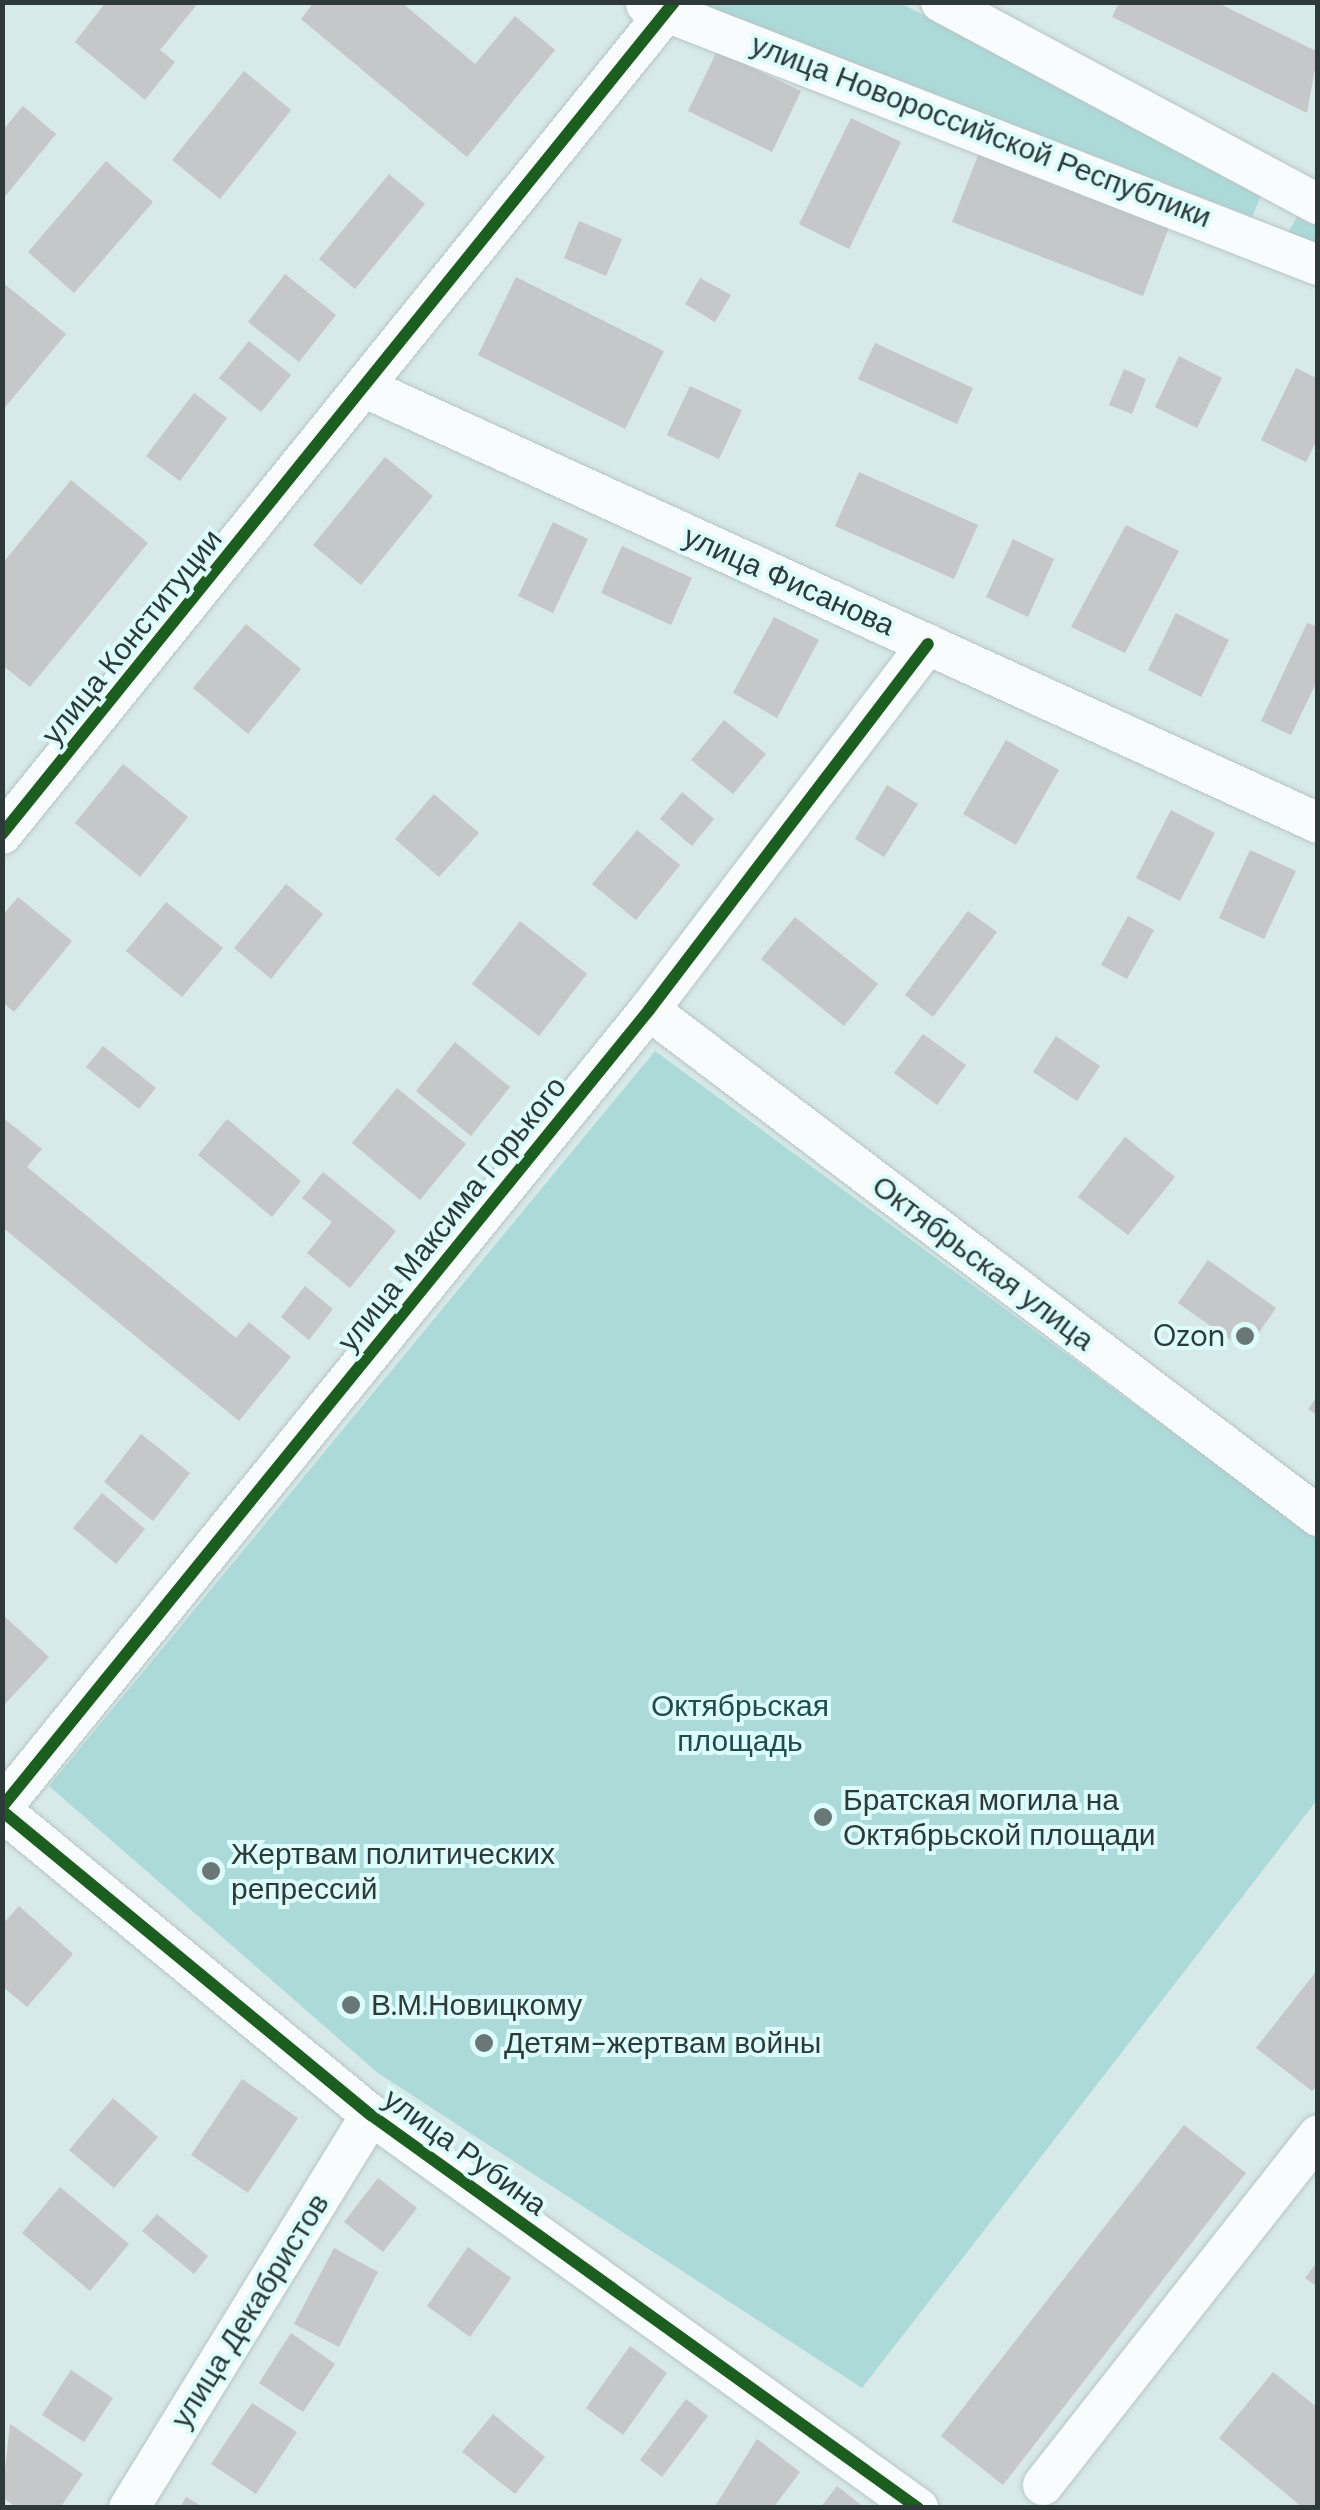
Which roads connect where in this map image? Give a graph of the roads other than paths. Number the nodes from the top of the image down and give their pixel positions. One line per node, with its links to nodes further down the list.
1 (941, 2): 3 (street)
2 (661, 6): 4 (street, улица Новороссийской Республики); 5 (street, улица Конституции)
3 (1318, 204)
4 (1318, 265)
5 (368, 389): 6 (street, улица Фисанова); 8 (street, улица Конституции)
6 (928, 644): 7 (street, улица Фисанова); 9 (street, улица Максима Горького)
7 (1318, 824)
8 (2, 834)
9 (650, 1010): 10 (street, Октябрьская улица); 11 (street, улица Максима Горького)
10 (1318, 1516)
11 (2, 1809): 12 (street, улица Рубина)
12 (371, 2116): 15 (street, улица Декабристов); 16 (street, улица Рубина)
13 (1318, 2135): 14 (street)
14 (1043, 2485)
15 (129, 2508)
16 (918, 2508)

